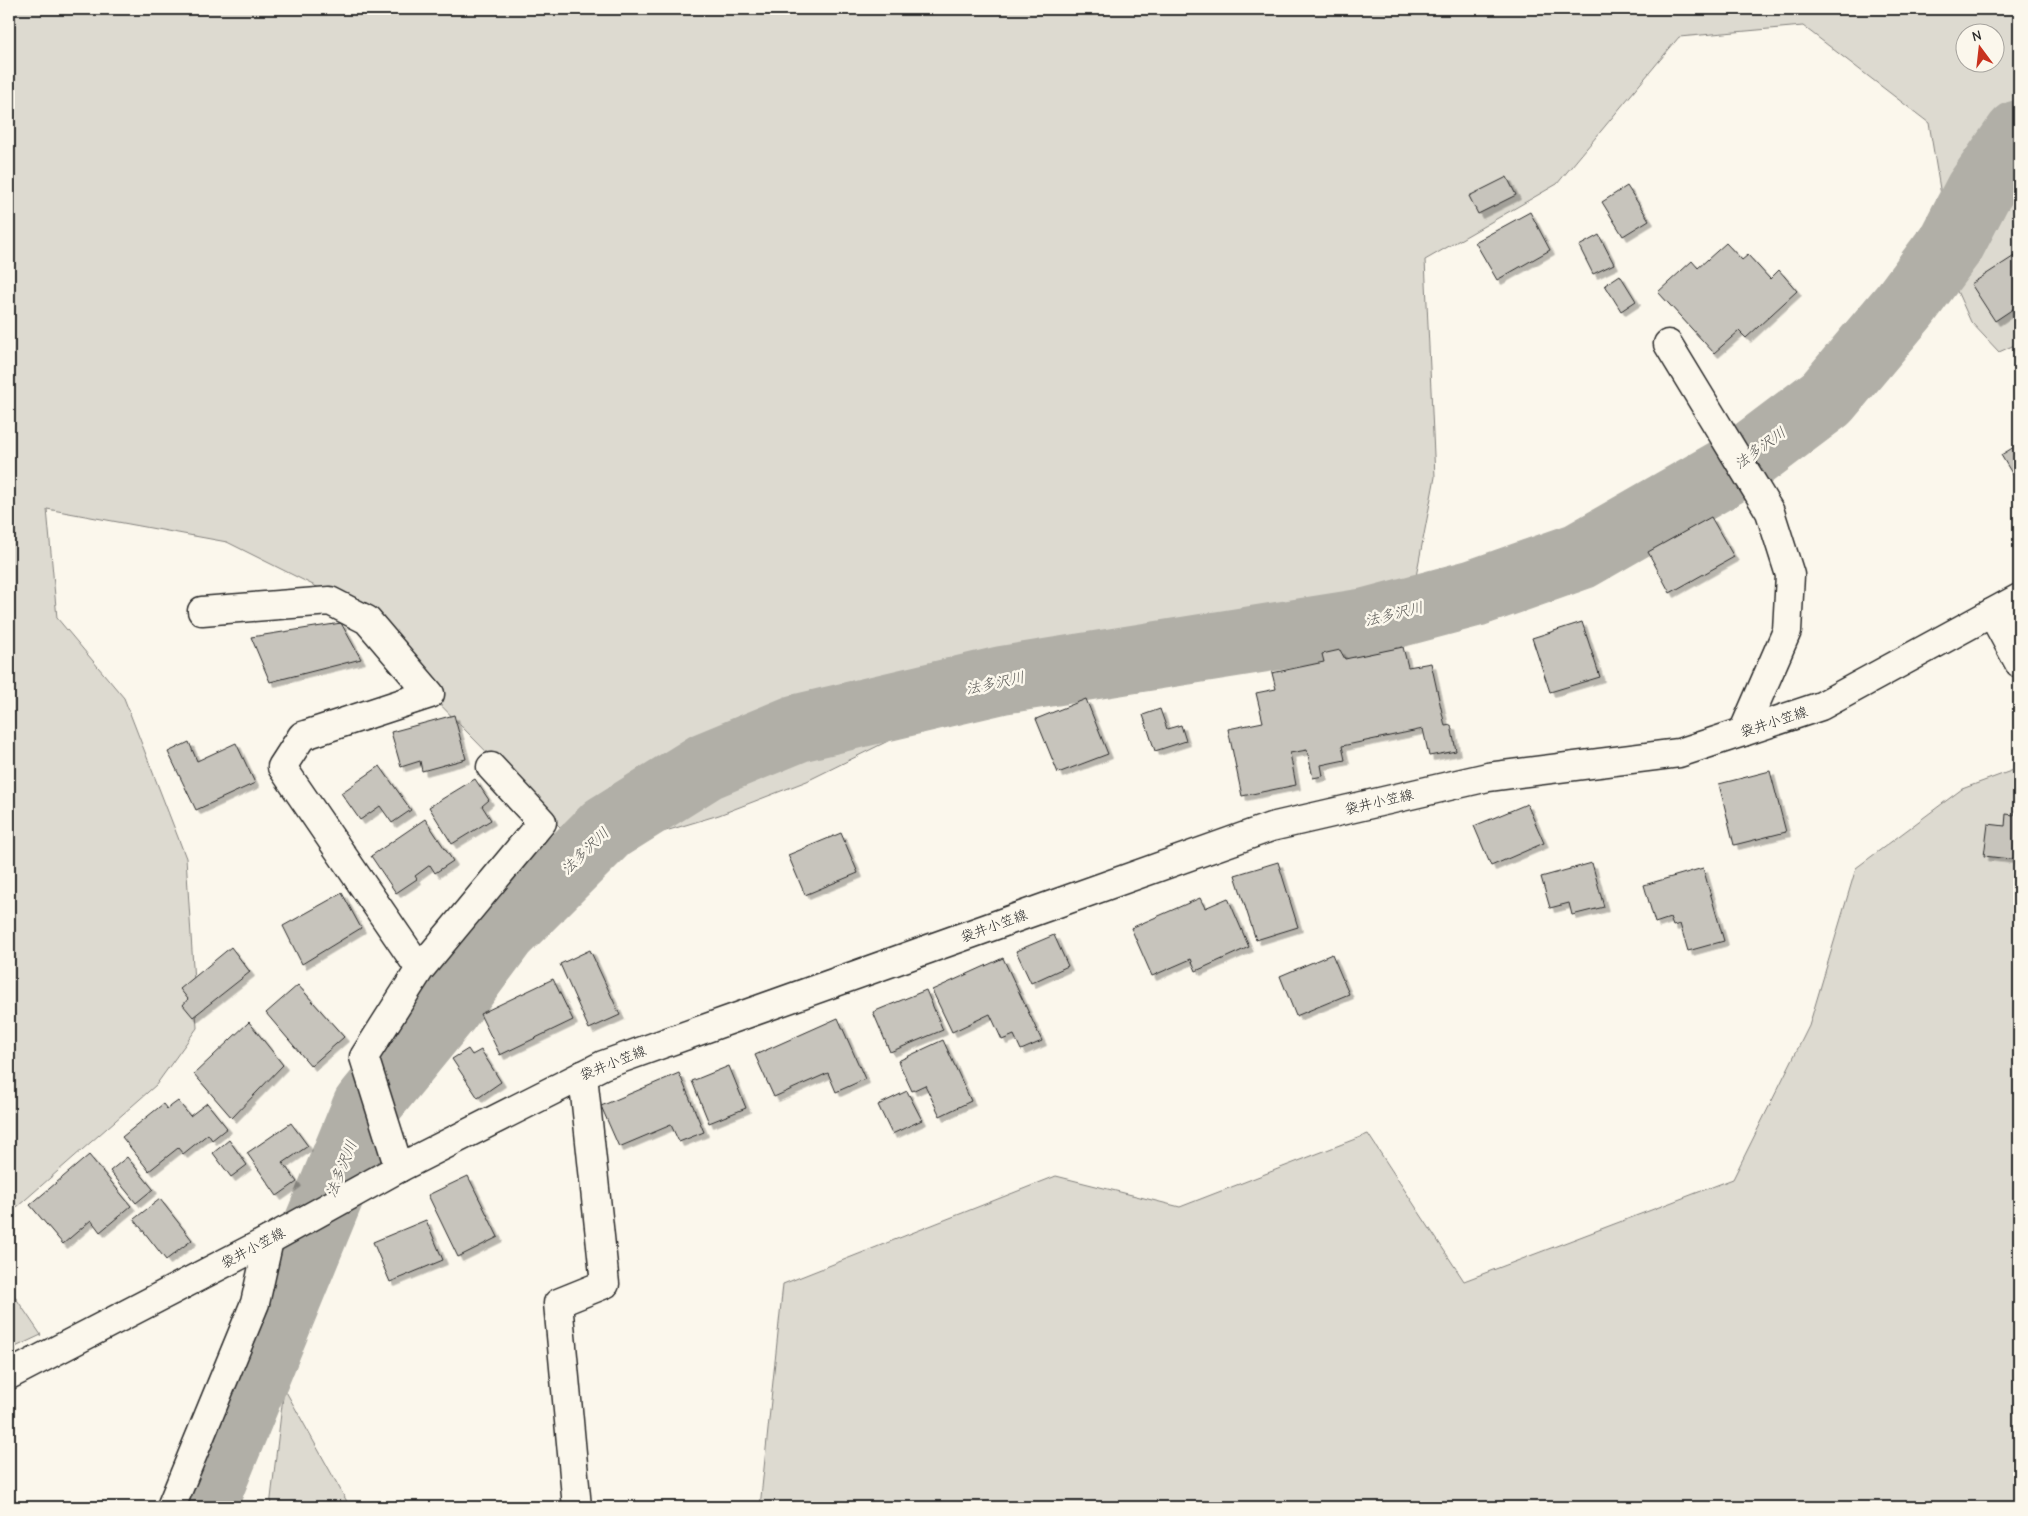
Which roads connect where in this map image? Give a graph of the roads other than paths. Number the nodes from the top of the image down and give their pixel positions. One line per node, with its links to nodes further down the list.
1 (1668, 344): 6 (street)
2 (2019, 598): 4 (street, 袋井小笠線)
3 (202, 611): 8 (street)
4 (1992, 613): 5 (street); 6 (street, 袋井小笠線)
5 (2019, 663)
6 (1743, 732): 9 (street, 袋井小笠線)
7 (491, 767): 8 (street)
8 (420, 969): 10 (street)
9 (583, 1074): 10 (street, 袋井小笠線); 14 (street)
10 (399, 1168): 11 (street, 袋井小笠線)
11 (269, 1240): 12 (street, 袋井小笠線); 13 (street)
12 (9, 1375)
13 (171, 1507)
14 (577, 1507)

